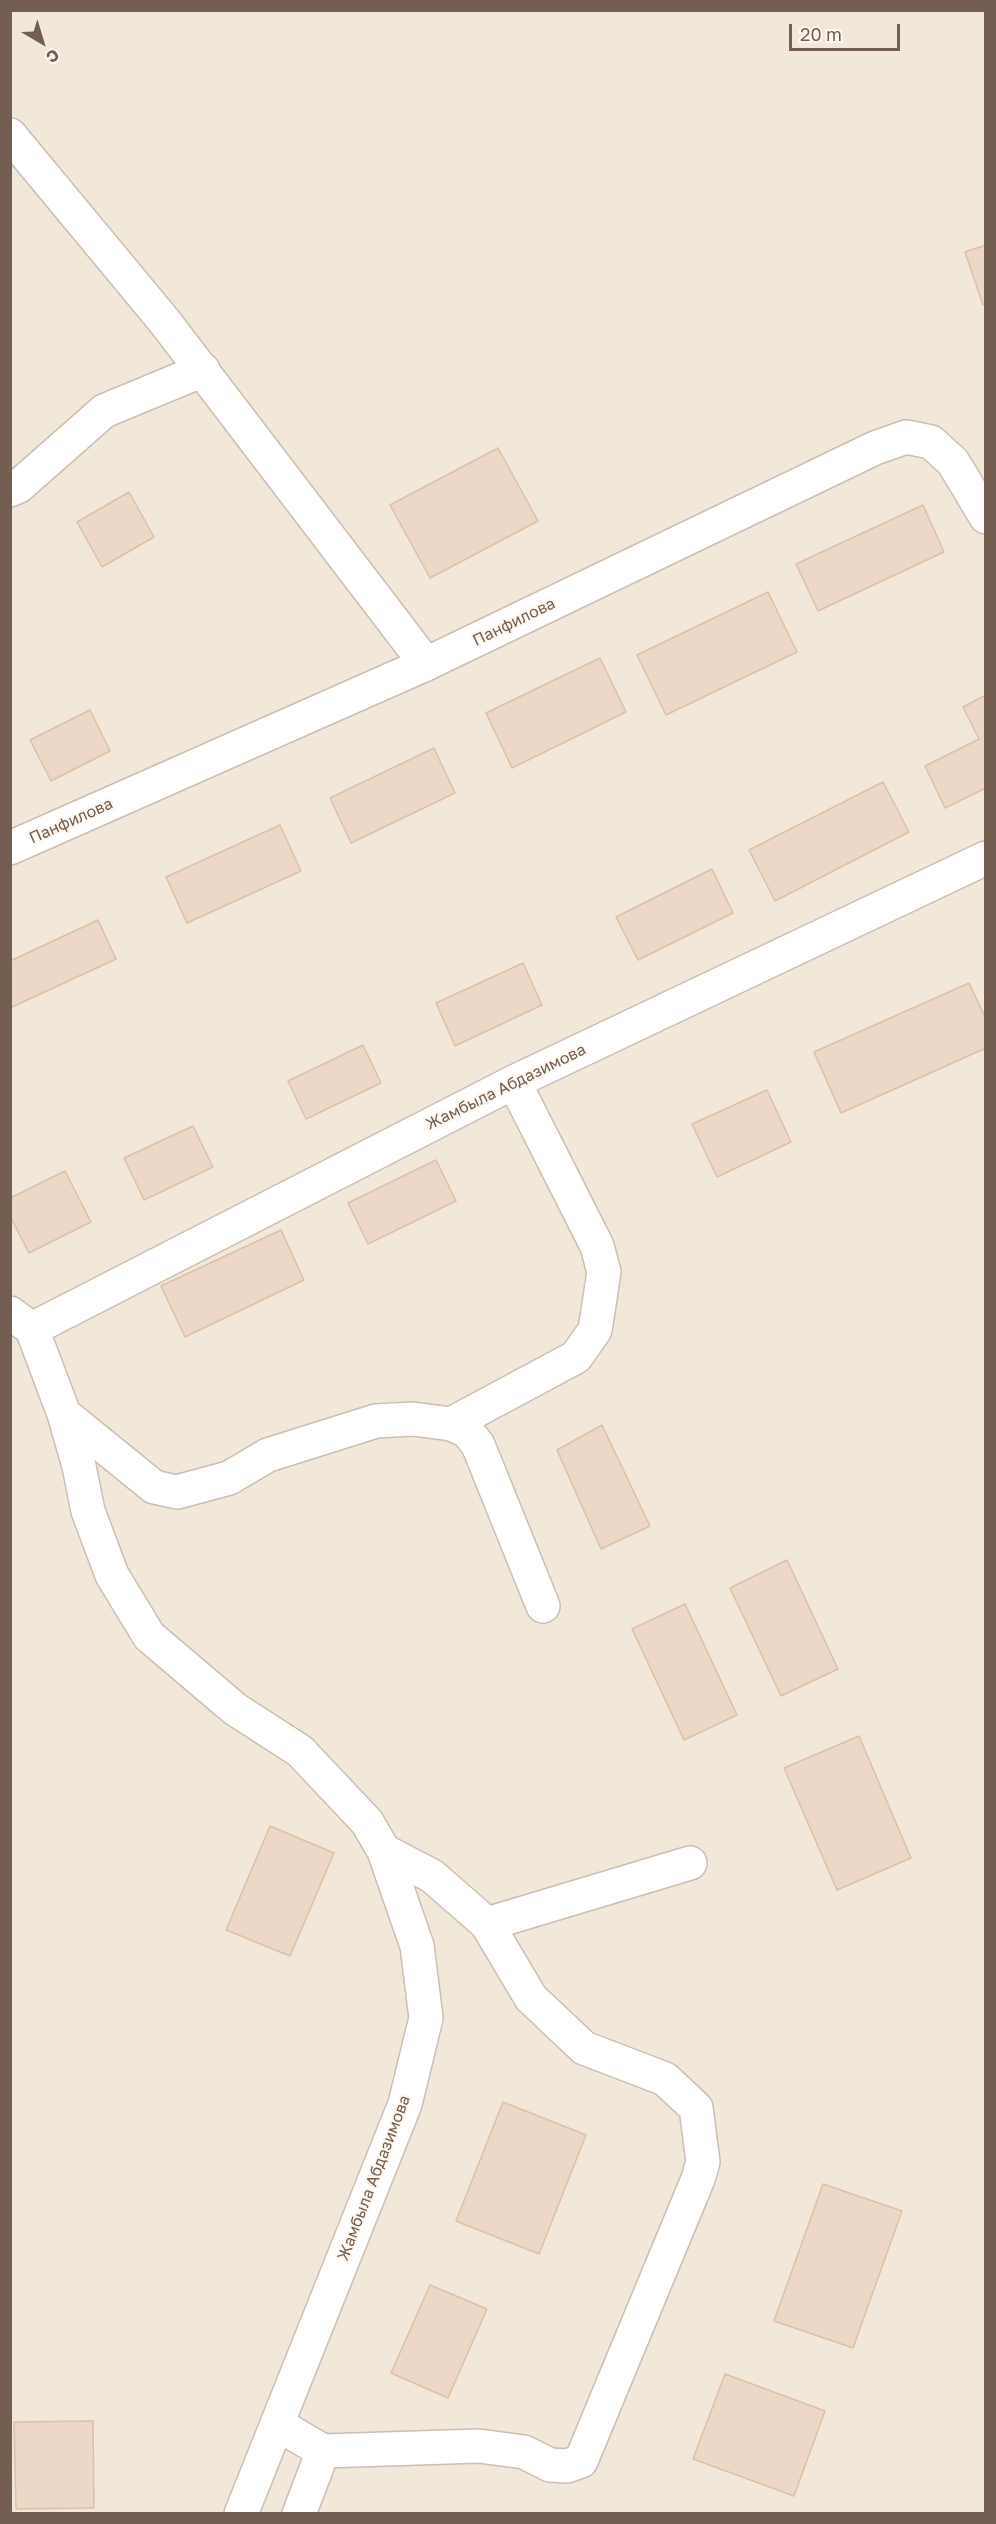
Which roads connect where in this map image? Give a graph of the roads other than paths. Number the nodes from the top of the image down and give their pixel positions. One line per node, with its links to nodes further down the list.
1 (10, 135): 2 (street)
2 (203, 370): 3 (street); 5 (street)
3 (10, 490)
4 (986, 517): 5 (street, Панфилова)
5 (426, 664): 6 (street, Панфилова)
6 (10, 848)
7 (986, 858): 8 (street, Жамбыла Абдазимова)
8 (514, 1082): 9 (street, Жамбыла Абдазимова); 11 (street)
9 (21, 1321): 10 (street, Жамбыла Абдазимова)
10 (64, 1414): 11 (street); 13 (street, Жамбыла Абдазимова)
11 (451, 1424): 12 (street)
12 (543, 1606)
13 (384, 1851): 15 (street); 16 (street, Жамбыла Абдазимова)
14 (690, 1863): 15 (street)
15 (487, 1924): 17 (street)
16 (277, 2424): 17 (street); 18 (street, Жамбыла Абдазимова)
17 (323, 2451): 19 (street)
18 (245, 2504)
19 (299, 2514)

